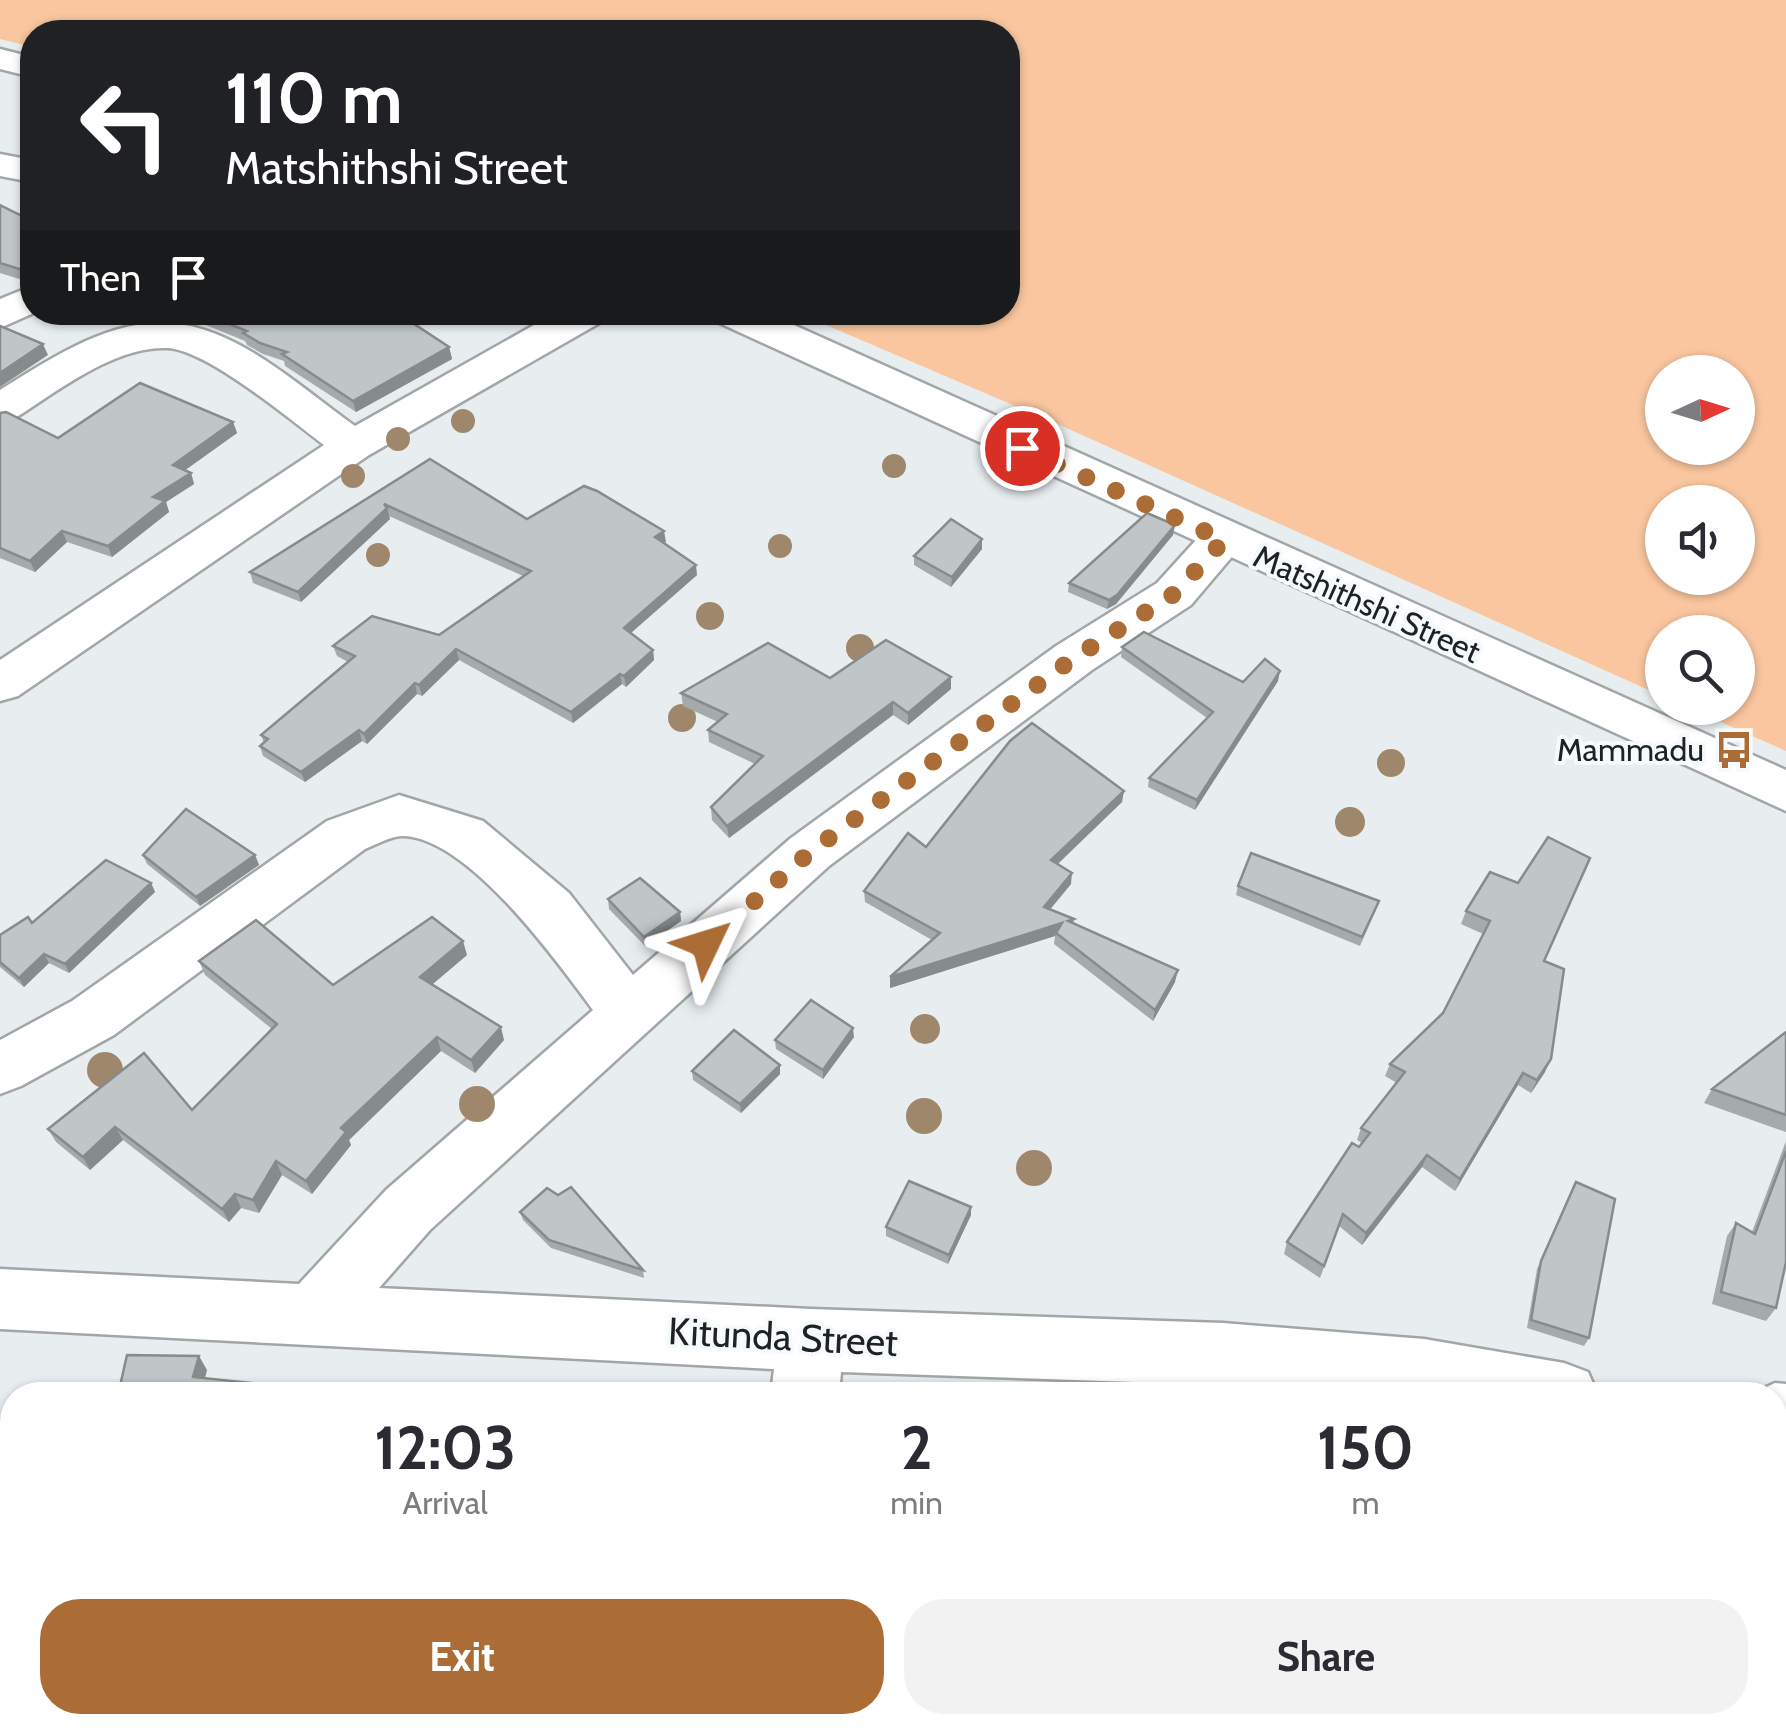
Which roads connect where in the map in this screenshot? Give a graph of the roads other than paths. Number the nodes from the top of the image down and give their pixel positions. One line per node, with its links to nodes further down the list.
1 (565, 325): 4 (main road)
2 (758, 325): 5 (main road, Matshithshi Street)
3 (0, 409): 4 (main road)
4 (353, 445): 6 (main road)
5 (1224, 540): 7 (main road, Matshithshi Street); 8 (main road)
6 (0, 684)
7 (1786, 792)
8 (628, 1012): 9 (main road); 11 (main road)
9 (0, 1070)
10 (0, 1299): 11 (main road, Kitunda Street)
11 (314, 1315): 12 (main road, Kitunda Street)
12 (808, 1367): 13 (main road, Kitunda Street)
13 (1491, 1382)

